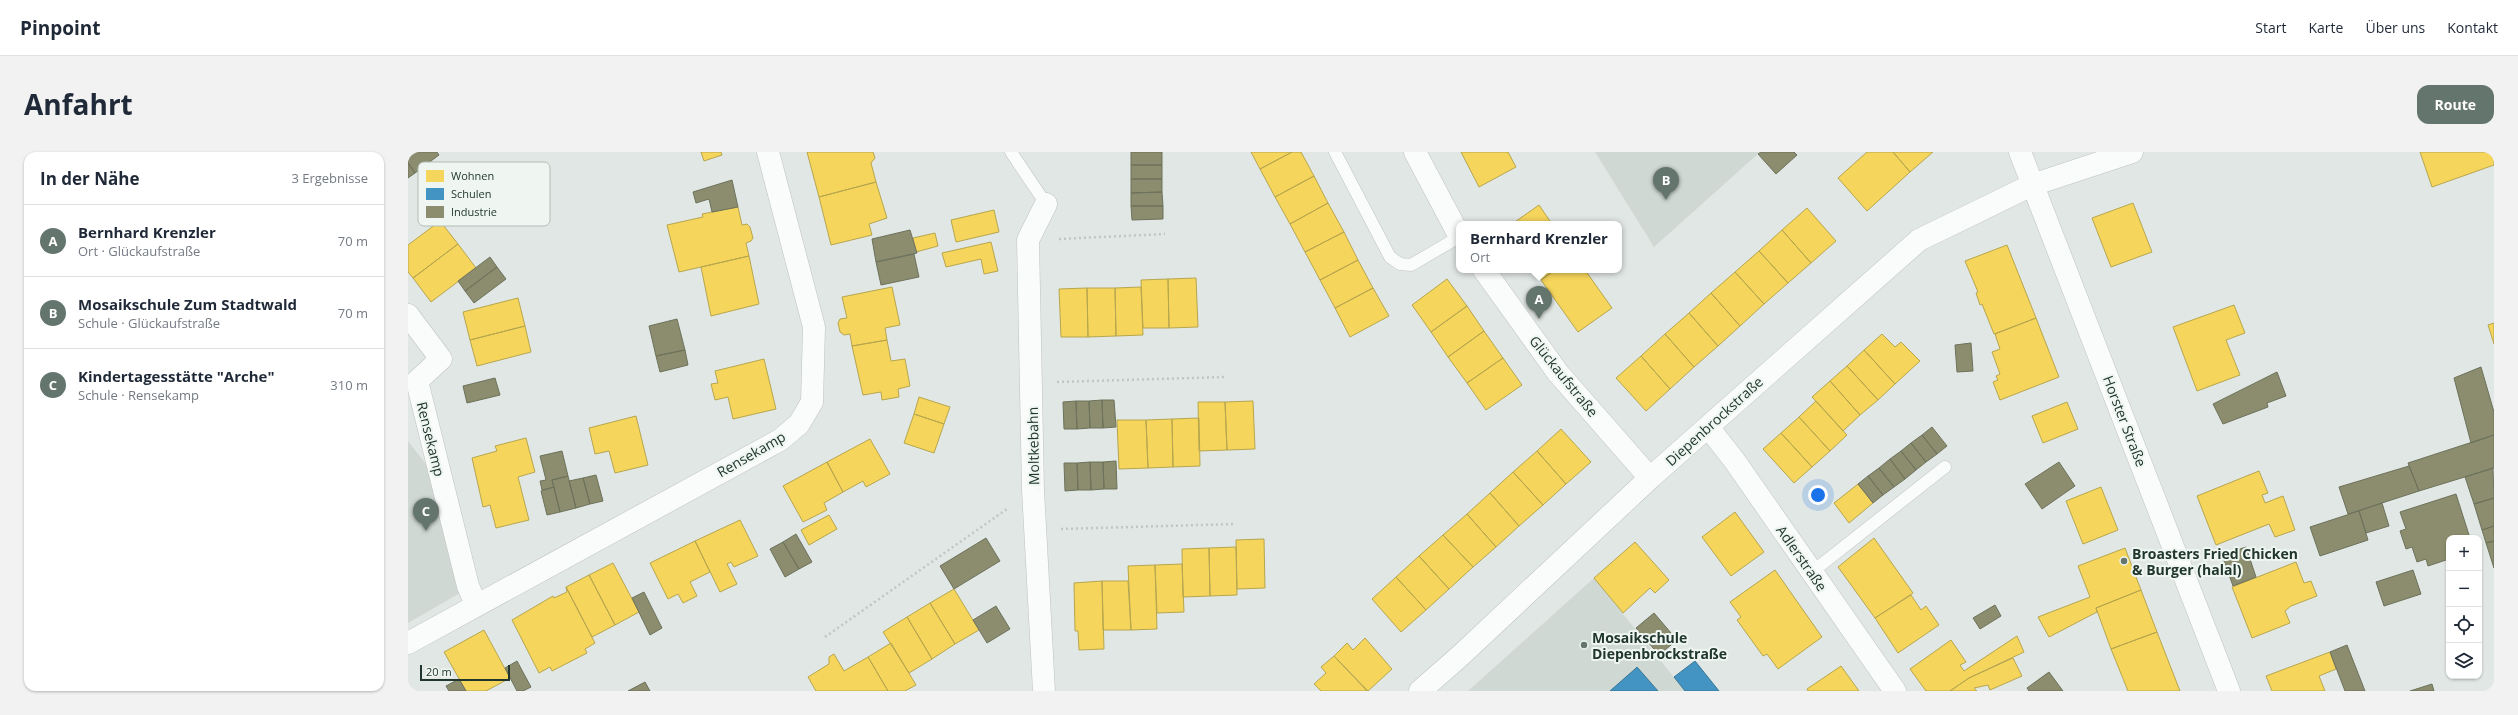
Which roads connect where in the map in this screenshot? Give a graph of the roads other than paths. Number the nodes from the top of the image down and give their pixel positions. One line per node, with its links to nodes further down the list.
1 (768, 152): 17 (street, Rensekamp)
2 (1011, 152): 8 (lane)
3 (1335, 152): 10 (lane)
4 (1415, 152): 9 (street)
5 (2020, 152): 7 (street, Horster Straße)
6 (2132, 152): 7 (street, Diepenbrockstraße)
7 (2032, 185): 13 (street, Diepenbrockstraße); 22 (street, Horster Straße)
8 (1046, 204): 19 (street, Moltkebahn)
9 (1456, 230)
10 (1456, 238)
11 (1486, 273): 15 (street, Glückaufstraße)
12 (408, 315): 17 (street, Rensekamp)
13 (1708, 427): 15 (street, Diepenbrockstraße); 16 (street, Adlerstraße)
14 (1945, 467): 16 (lane)
15 (1650, 478): 20 (street, Diepenbrockstraße)
16 (1812, 572): 21 (street, Adlerstraße)
17 (476, 604): 18 (street, Rensekamp)
18 (408, 643)
19 (1044, 691)
20 (1420, 691)
21 (1895, 691)
22 (2229, 691)

